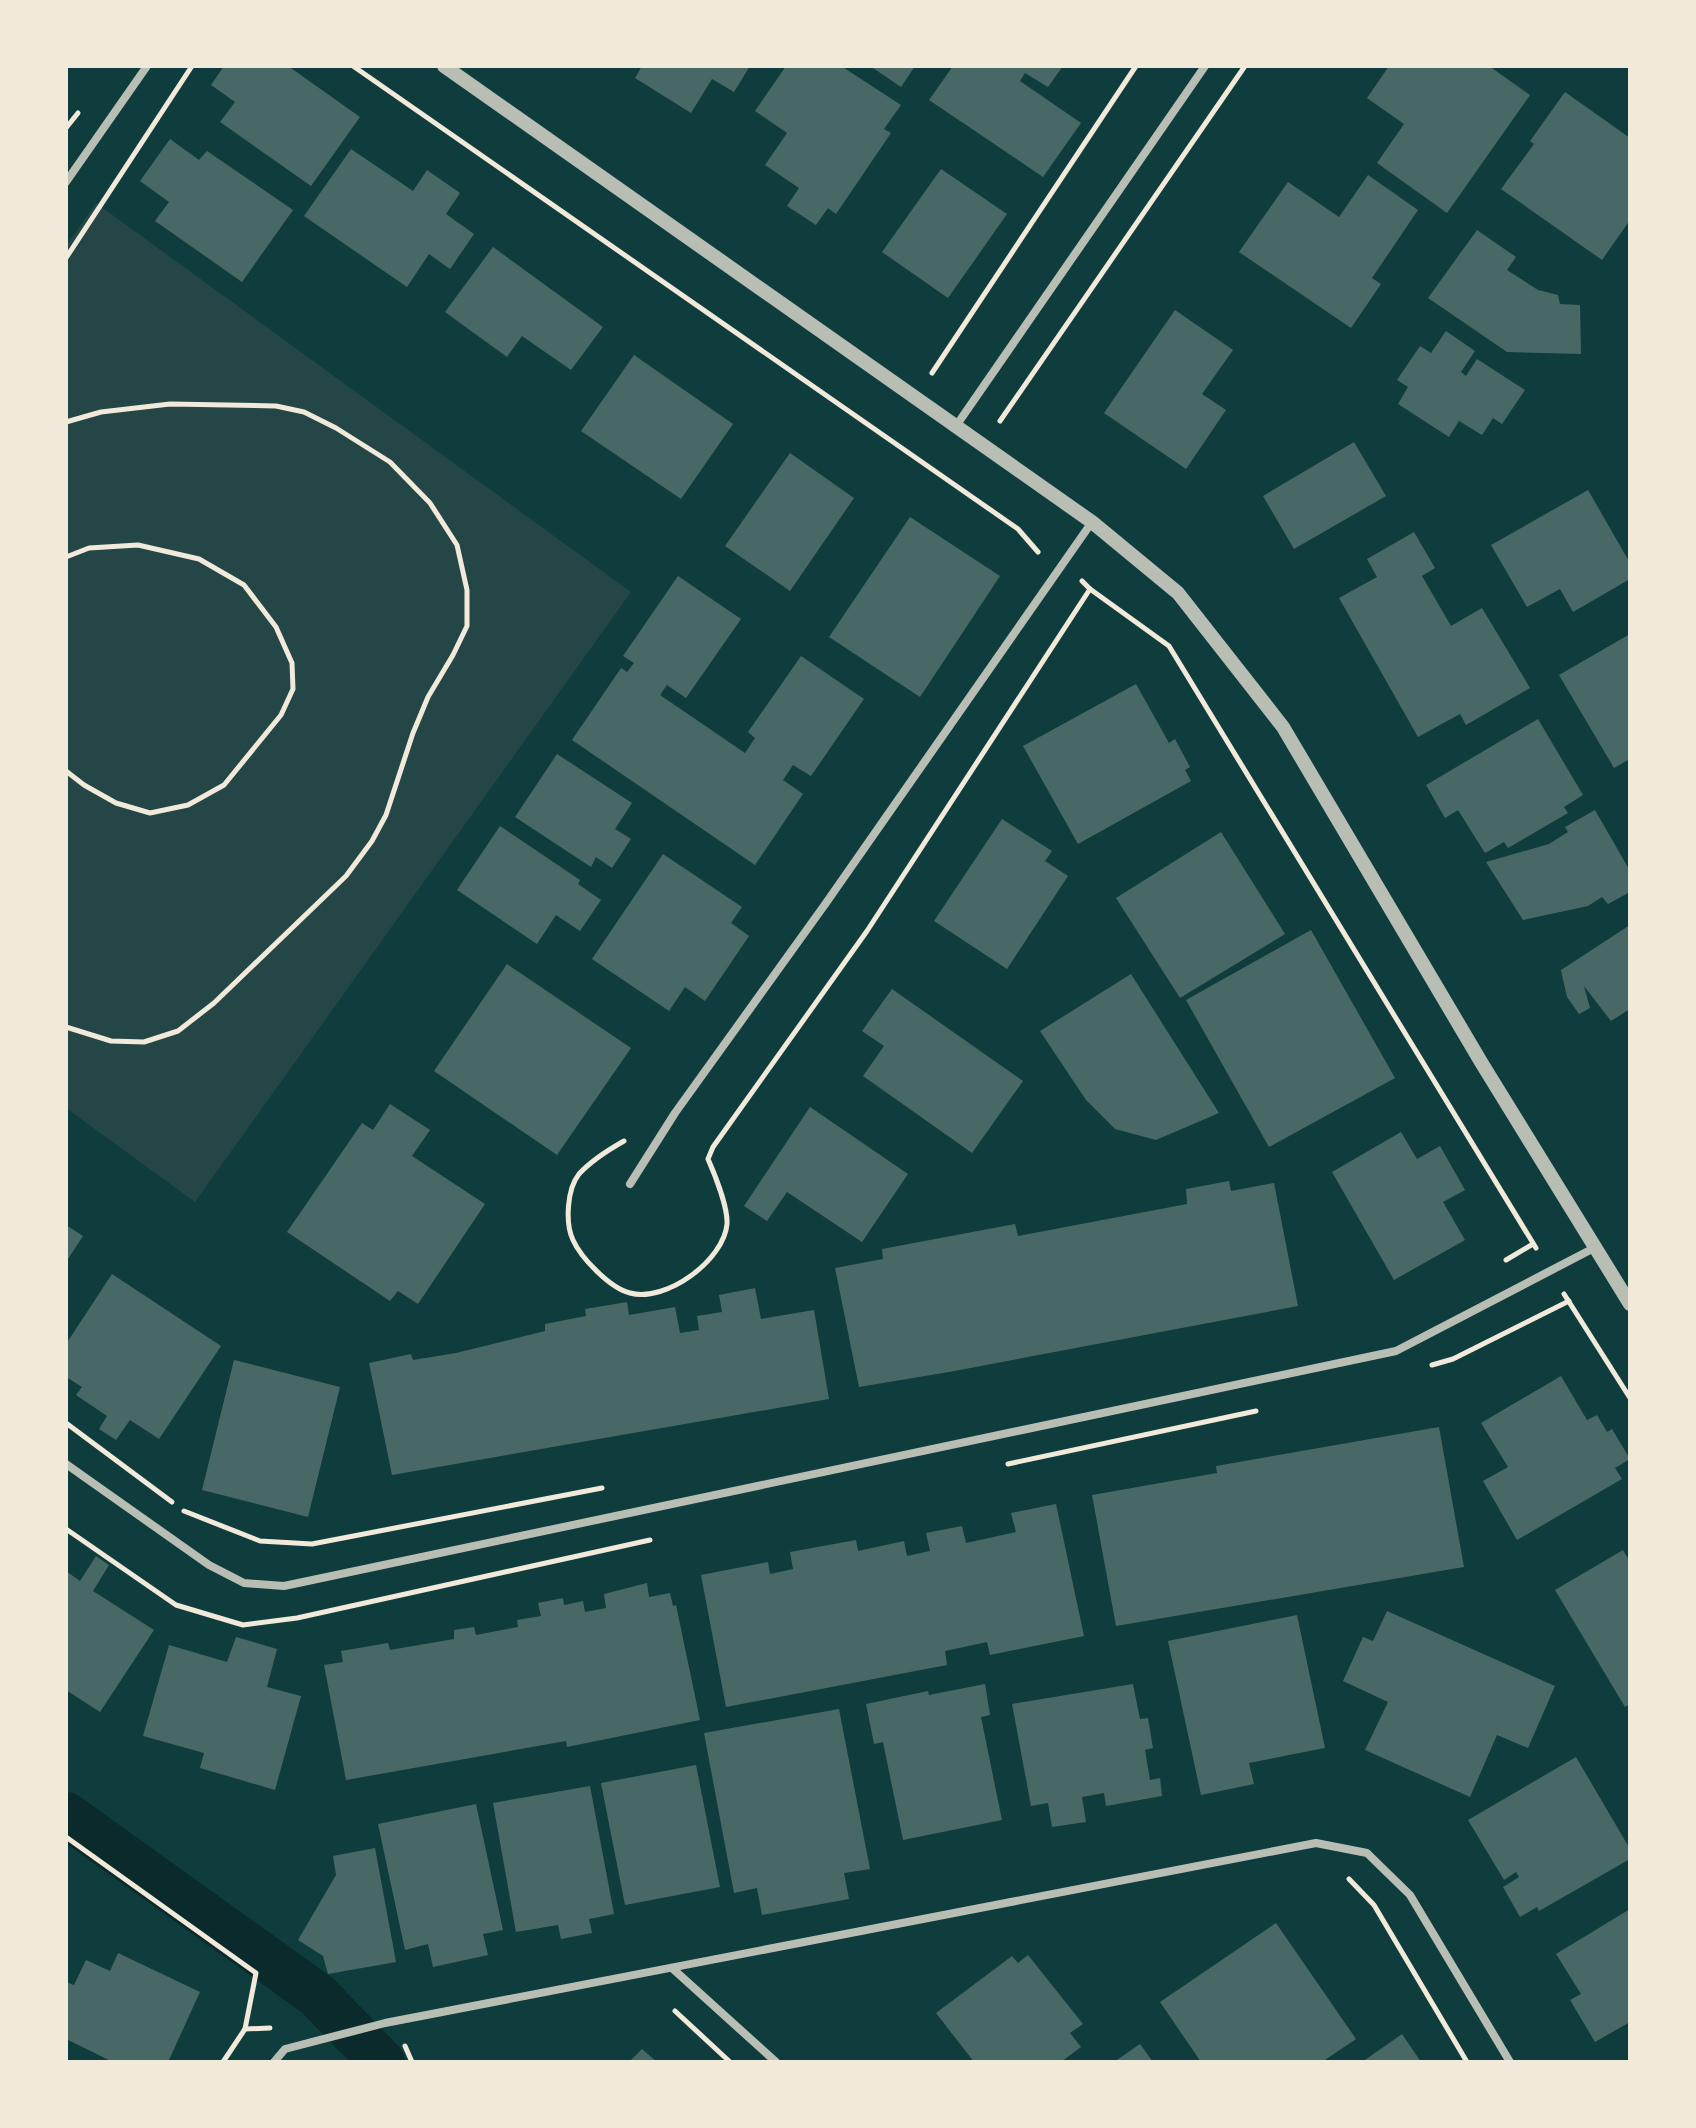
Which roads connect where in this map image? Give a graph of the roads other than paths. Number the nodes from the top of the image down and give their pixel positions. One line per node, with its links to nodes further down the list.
1 (147, 66): 4 (street)
2 (444, 66): 5 (street)
3 (1205, 66): 5 (street)
4 (66, 182)
5 (956, 426): 6 (street)
6 (1092, 522): 7 (street); 8 (street)
7 (630, 1184)
8 (1596, 1247): 9 (street); 10 (street)
9 (1630, 1304)
10 (66, 1464)
11 (672, 1968): 12 (street); 13 (street); 14 (street)
12 (274, 2062)
13 (776, 2062)
14 (1510, 2062)

